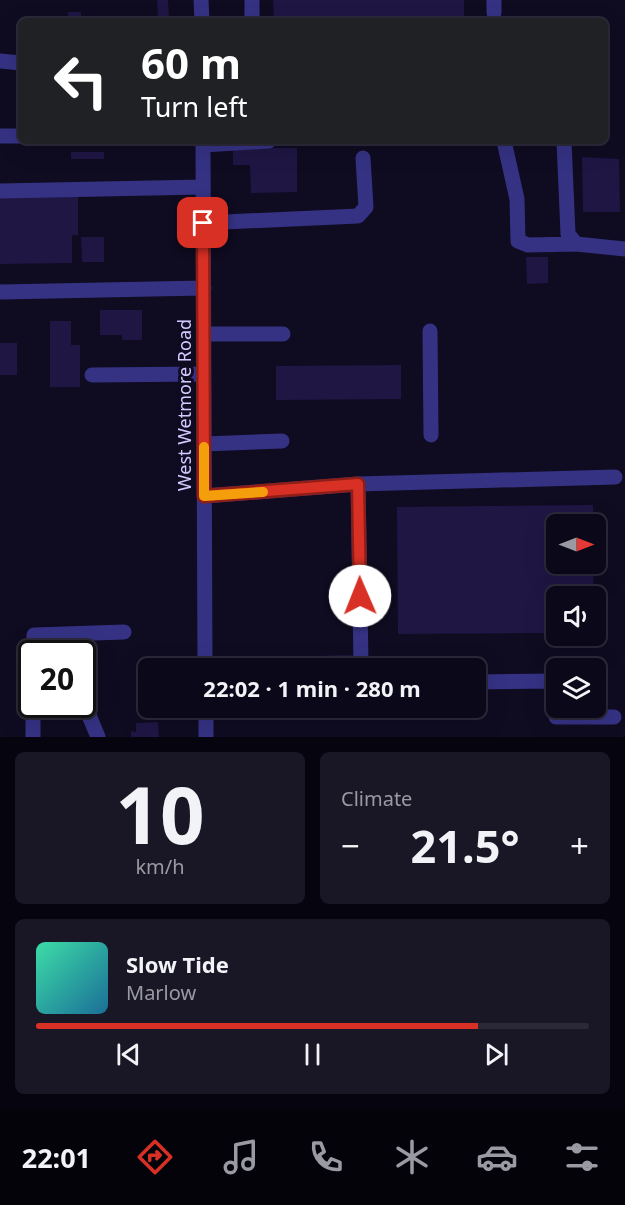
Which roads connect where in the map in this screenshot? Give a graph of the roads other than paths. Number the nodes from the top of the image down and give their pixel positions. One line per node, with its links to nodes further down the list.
1 (201, 0): 3 (street)
2 (252, 0): 4 (street)
3 (202, 18)
4 (252, 18)
5 (0, 61): 6 (street)
6 (18, 63)
7 (0, 136): 8 (street)
8 (18, 136)
9 (203, 144): 13 (street, West Wetmore Road)
10 (505, 144): 16 (street)
11 (564, 144): 16 (street)
12 (363, 158): 15 (street)
13 (203, 187): 14 (street); 15 (street, West Wetmore Road)
14 (0, 191)
15 (203, 223): 18 (street, West Wetmore Road)
16 (576, 244): 17 (street)
17 (625, 249)
18 (204, 288): 19 (street); 21 (street, West Wetmore Road)
19 (0, 292)
20 (430, 331): 25 (street)
21 (204, 334): 22 (street); 23 (street, West Wetmore Road)
22 (283, 334)
23 (204, 374): 24 (street); 27 (street, West Wetmore Road)
24 (92, 375)
25 (431, 435)
26 (282, 441): 27 (street)
27 (204, 444): 30 (street, West Wetmore Road)
28 (615, 477): 29 (street)
29 (358, 484): 30 (street); 34 (street)
30 (204, 496): 33 (street, West Wetmore Road)
31 (124, 632): 32 (street)
32 (34, 640)
33 (205, 658)
34 (362, 658)
35 (486, 682): 36 (street)
36 (614, 717)
37 (90, 718): 41 (street)
38 (206, 718): 42 (street)
39 (33, 721): 40 (street)
40 (33, 737)
41 (98, 737)
42 (206, 737)

